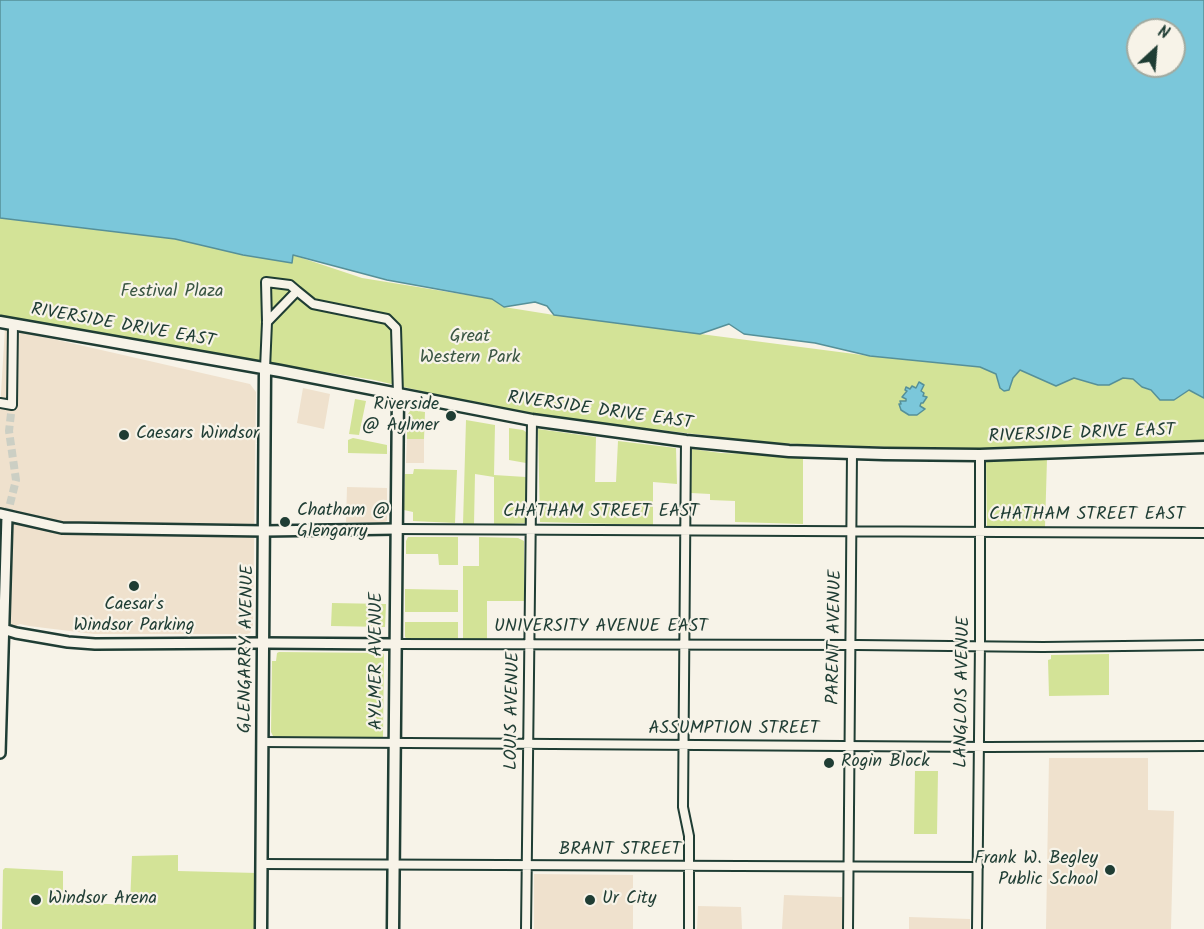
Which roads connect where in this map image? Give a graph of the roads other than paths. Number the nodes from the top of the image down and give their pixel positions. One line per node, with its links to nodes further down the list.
1 (297, 291): 3 (street); 3 (street); 6 (street)
2 (0, 322): 4 (main road, RIVERSIDE DRIVE EAST)
3 (267, 322): 5 (street)
4 (13, 324): 5 (main road, RIVERSIDE DRIVE EAST); 7 (street)
5 (265, 369): 6 (main road, RIVERSIDE DRIVE EAST); 17 (main road, GLENGARRY AVENUE)
6 (398, 393): 8 (main road, RIVERSIDE DRIVE EAST); 14 (main road, AYLMER AVENUE)
7 (0, 403)
8 (532, 420): 9 (main road, RIVERSIDE DRIVE EAST); 15 (street, LOUIS AVENUE)
9 (687, 441): 11 (main road, RIVERSIDE DRIVE EAST); 16 (street)
10 (1204, 447): 12 (main road, RIVERSIDE DRIVE EAST)
11 (852, 453): 12 (main road, RIVERSIDE DRIVE EAST); 18 (street, PARENT AVENUE)
12 (980, 455): 19 (street, LANGLOIS AVENUE)
13 (4, 515): 17 (street, CHATHAM STREET EAST); 21 (street)
14 (396, 530): 15 (street, CHATHAM STREET EAST); 17 (street, CHATHAM STREET EAST); 24 (main road, AYLMER AVENUE)
15 (531, 530): 16 (street, CHATHAM STREET EAST); 25 (street, LOUIS AVENUE)
16 (686, 530): 18 (street, CHATHAM STREET EAST); 26 (street)
17 (265, 531): 23 (main road, GLENGARRY AVENUE)
18 (852, 531): 19 (street, CHATHAM STREET EAST); 27 (street, PARENT AVENUE)
19 (980, 532): 20 (street, CHATHAM STREET EAST); 29 (street, LANGLOIS AVENUE)
20 (1204, 533)
21 (2, 588): 22 (street)
22 (2, 628): 23 (street, UNIVERSITY AVENUE EAST); 37 (street)
23 (264, 643): 24 (street, UNIVERSITY AVENUE EAST); 30 (main road, GLENGARRY AVENUE)
24 (395, 644): 25 (street, UNIVERSITY AVENUE EAST); 31 (main road, AYLMER AVENUE)
25 (530, 645): 26 (street, UNIVERSITY AVENUE EAST); 32 (street, LOUIS AVENUE)
26 (686, 645): 27 (street, UNIVERSITY AVENUE EAST); 33 (street)
27 (850, 645): 29 (street, UNIVERSITY AVENUE EAST); 34 (street, PARENT AVENUE)
28 (1204, 645): 29 (street, UNIVERSITY AVENUE EAST)
29 (980, 646): 36 (street, LANGLOIS AVENUE)
30 (263, 742): 31 (street, ASSUMPTION STREET); 38 (main road, GLENGARRY AVENUE)
31 (394, 743): 32 (street, ASSUMPTION STREET); 39 (main road, AYLMER AVENUE)
32 (528, 744): 33 (street, ASSUMPTION STREET); 40 (street, LOUIS AVENUE)
33 (685, 745): 34 (street, ASSUMPTION STREET); 41 (street)
34 (849, 746): 36 (street, ASSUMPTION STREET); 42 (street, PARENT AVENUE)
35 (1204, 746): 36 (street, ASSUMPTION STREET)
36 (979, 747): 43 (street, LANGLOIS AVENUE)
37 (0, 753)
38 (262, 864): 39 (street, BRANT STREET); 44 (main road, GLENGARRY AVENUE)
39 (393, 865): 40 (street, BRANT STREET); 45 (main road, AYLMER AVENUE)
40 (527, 866): 41 (street, BRANT STREET); 46 (street, LOUIS AVENUE)
41 (689, 866): 42 (street, BRANT STREET); 47 (street)
42 (849, 867): 43 (street, BRANT STREET); 48 (street, PARENT AVENUE)
43 (978, 867): 49 (street, LANGLOIS AVENUE)
44 (261, 929)
45 (393, 929)
46 (526, 929)
47 (689, 929)
48 (848, 929)
49 (977, 929)

